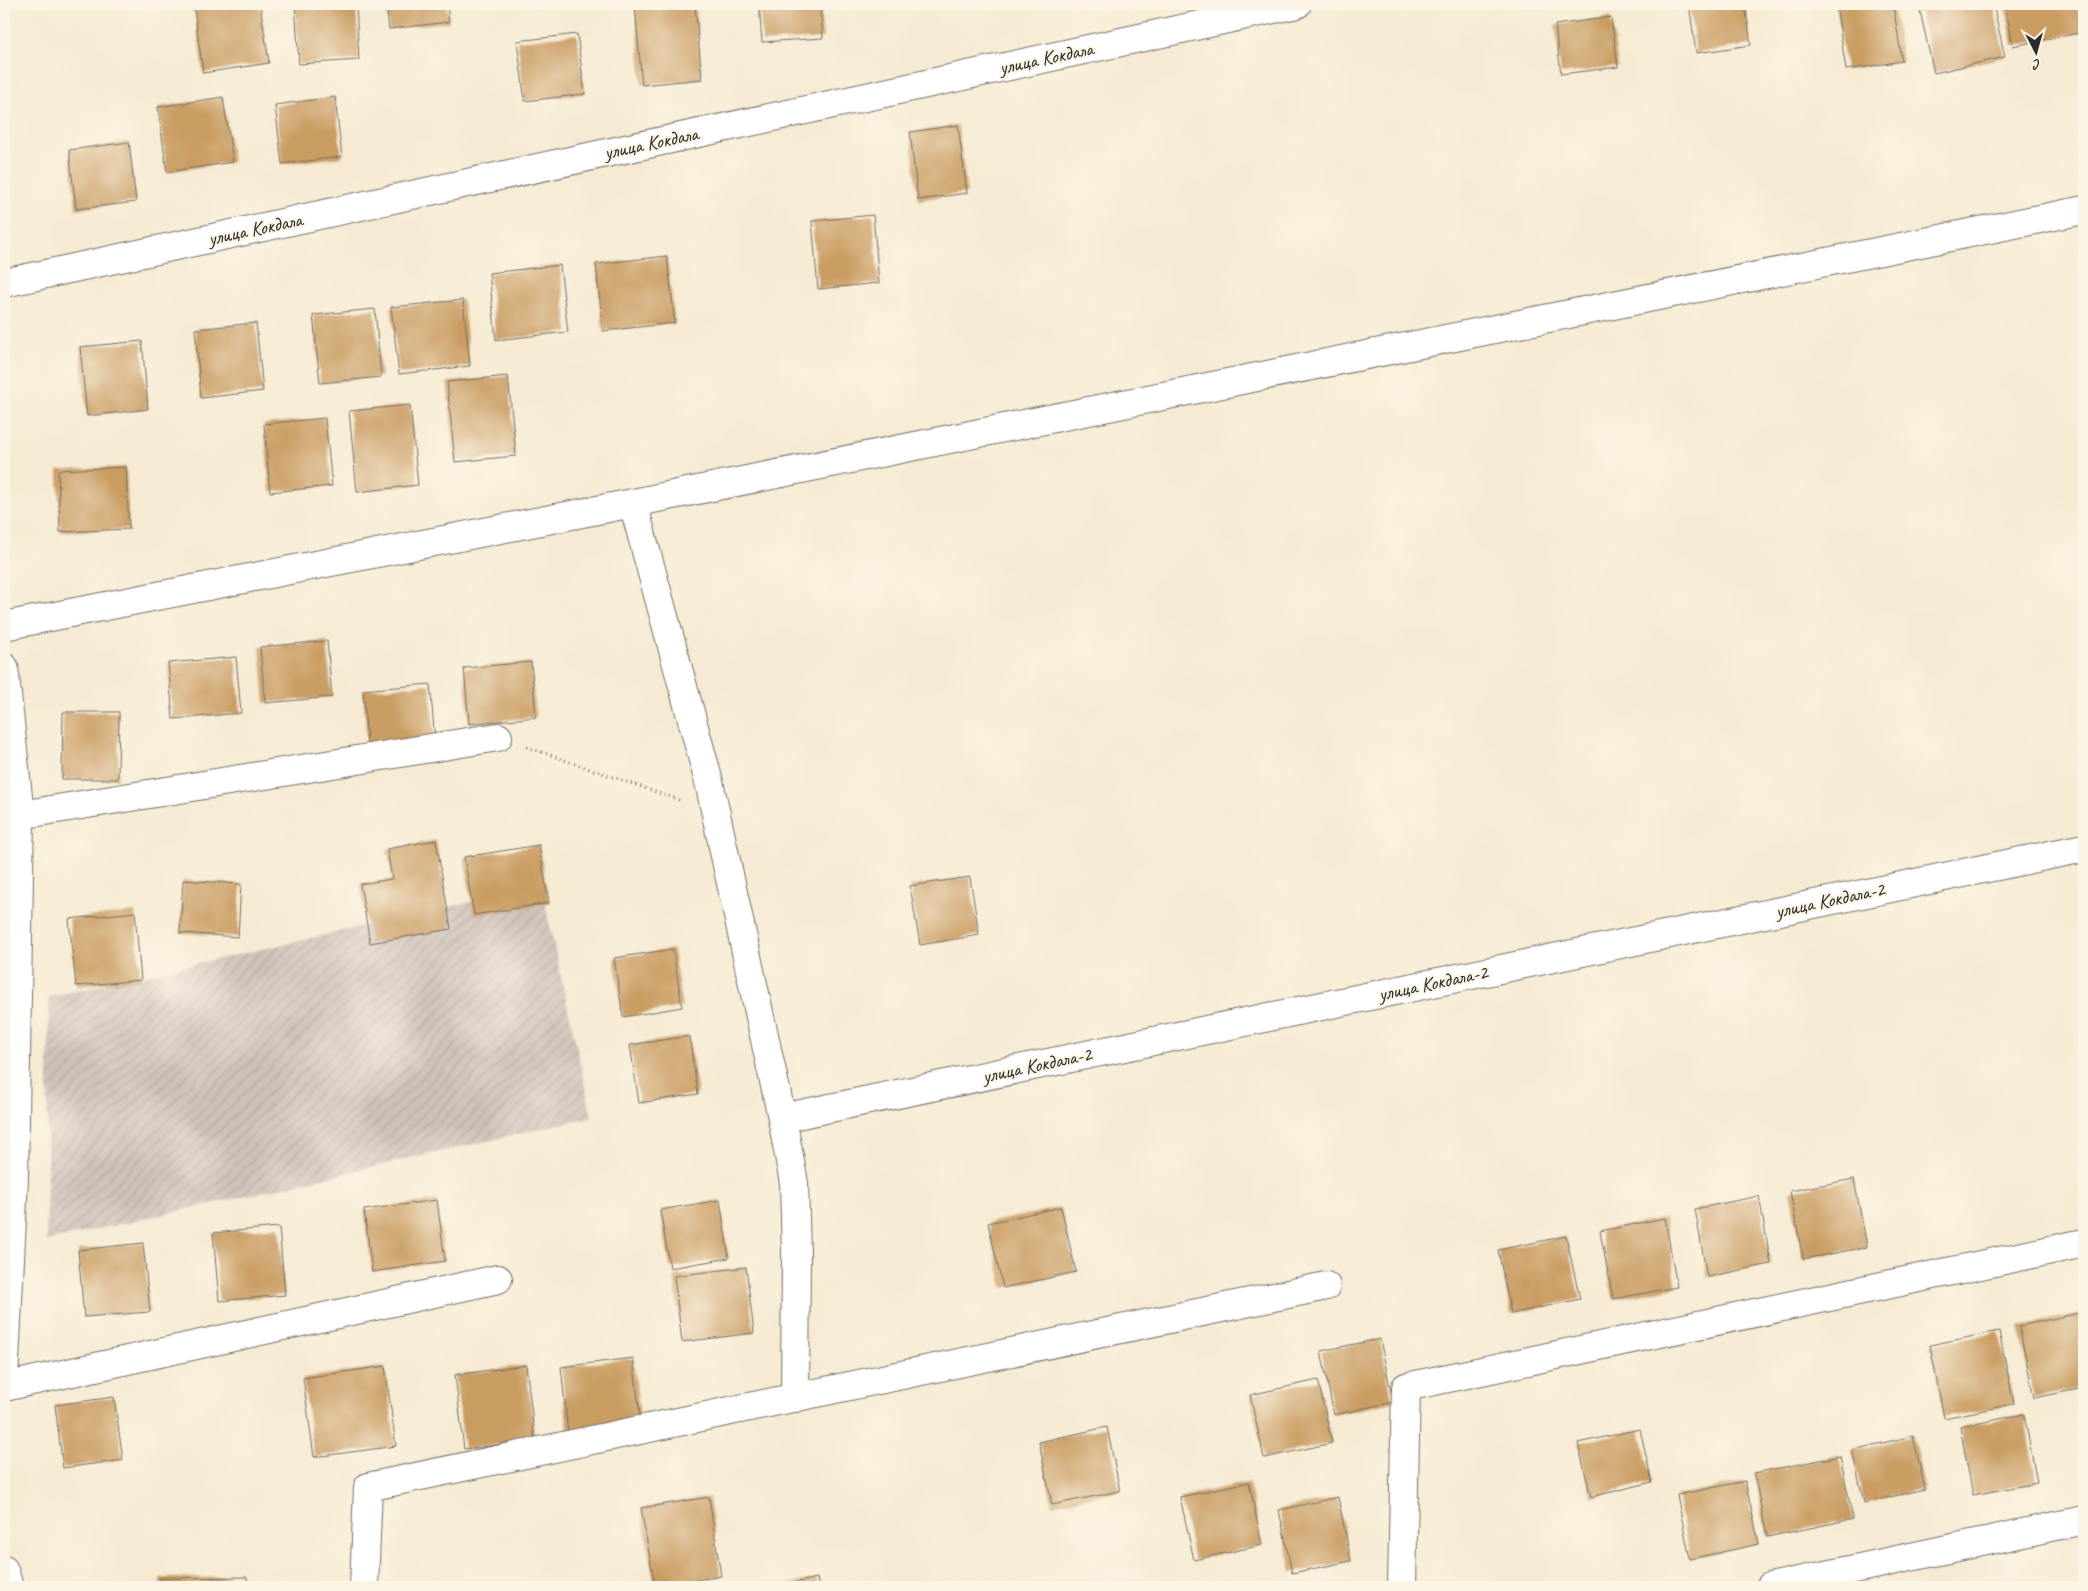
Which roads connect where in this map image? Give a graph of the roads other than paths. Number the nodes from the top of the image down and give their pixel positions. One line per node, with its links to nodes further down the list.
1 (1298, 4): 3 (street, улица Кокдала)
2 (2084, 210): 4 (street)
3 (4, 283)
4 (633, 503): 5 (street); 10 (street)
5 (4, 626)
6 (4, 680): 8 (street)
7 (498, 737): 8 (street)
8 (20, 815): 14 (street)
9 (2084, 848): 10 (street, улица Кокдала-2)
10 (782, 1118): 16 (street)
11 (2084, 1243): 21 (street)
12 (498, 1279): 15 (street)
13 (1326, 1286): 16 (street)
14 (4, 1382)
15 (4, 1387)
16 (795, 1398): 20 (street)
17 (2084, 1520): 22 (street)
18 (4, 1570): 19 (street)
19 (9, 1587)
20 (364, 1587)
21 (1402, 1587)
22 (1770, 1587)

